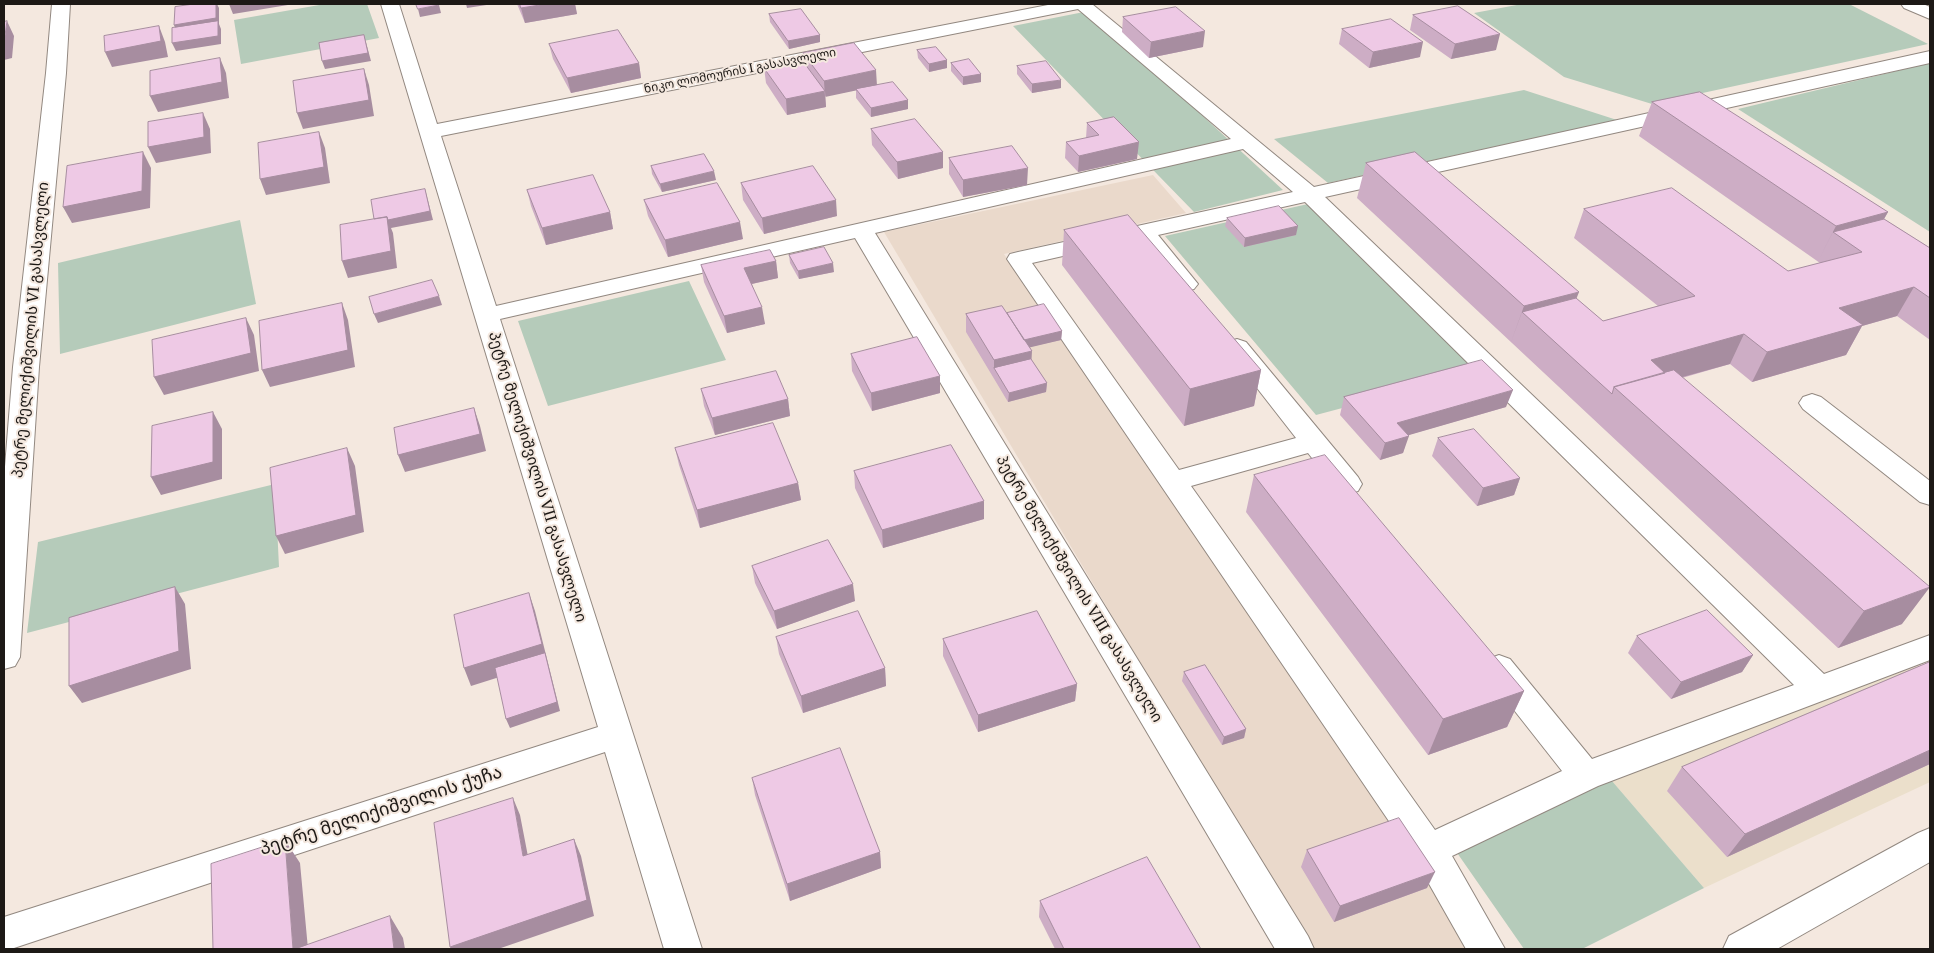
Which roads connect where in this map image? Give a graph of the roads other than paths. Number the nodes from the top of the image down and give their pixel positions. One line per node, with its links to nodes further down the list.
1 (61, 4): 24 (street, პეტრე მელიქიშვილის VI გასასვლელი)
2 (390, 4): 9 (street, პეტრე მელიქიშვილის VII გასასვლელი)
3 (1081, 4): 9 (street, ნიკო ლომოურის I გასასვლელი); 10 (street)
4 (1910, 4): 5 (street)
5 (1930, 14)
6 (1930, 57): 7 (street)
7 (1697, 108): 8 (street); 11 (street)
8 (1722, 125)
9 (430, 132): 15 (street, პეტრე მელიქიშვილის VII გასასვლელი)
10 (1247, 142): 11 (street); 12 (street)
11 (1309, 194): 13 (street); 25 (street)
12 (862, 230): 15 (street); 32 (street, პეტრე მელიქიშვილის VIII გასასვლელი)
13 (1143, 231): 14 (street); 19 (street)
14 (1204, 306)
15 (487, 315): 26 (street, პეტრე მელიქიშვილის VII გასასვლელი)
16 (1222, 329): 18 (street)
17 (1812, 403): 20 (street)
18 (1314, 442): 19 (street); 21 (street)
19 (1173, 481): 29 (street)
20 (1930, 495)
21 (1364, 503)
22 (1481, 647): 27 (street)
23 (1930, 647): 25 (street)
24 (4, 657)
25 (1819, 689): 27 (street)
26 (616, 735): 30 (street, პეტრე მელიქიშვილის ქუჩა); 31 (street, პეტრე მელიქიშვილის VII გასასვლელი)
27 (1586, 776): 29 (street)
28 (1930, 844): 34 (street)
29 (1429, 850): 33 (street)
30 (4, 934)
31 (683, 949)
32 (1295, 949)
33 (1486, 949)
34 (1742, 949)

